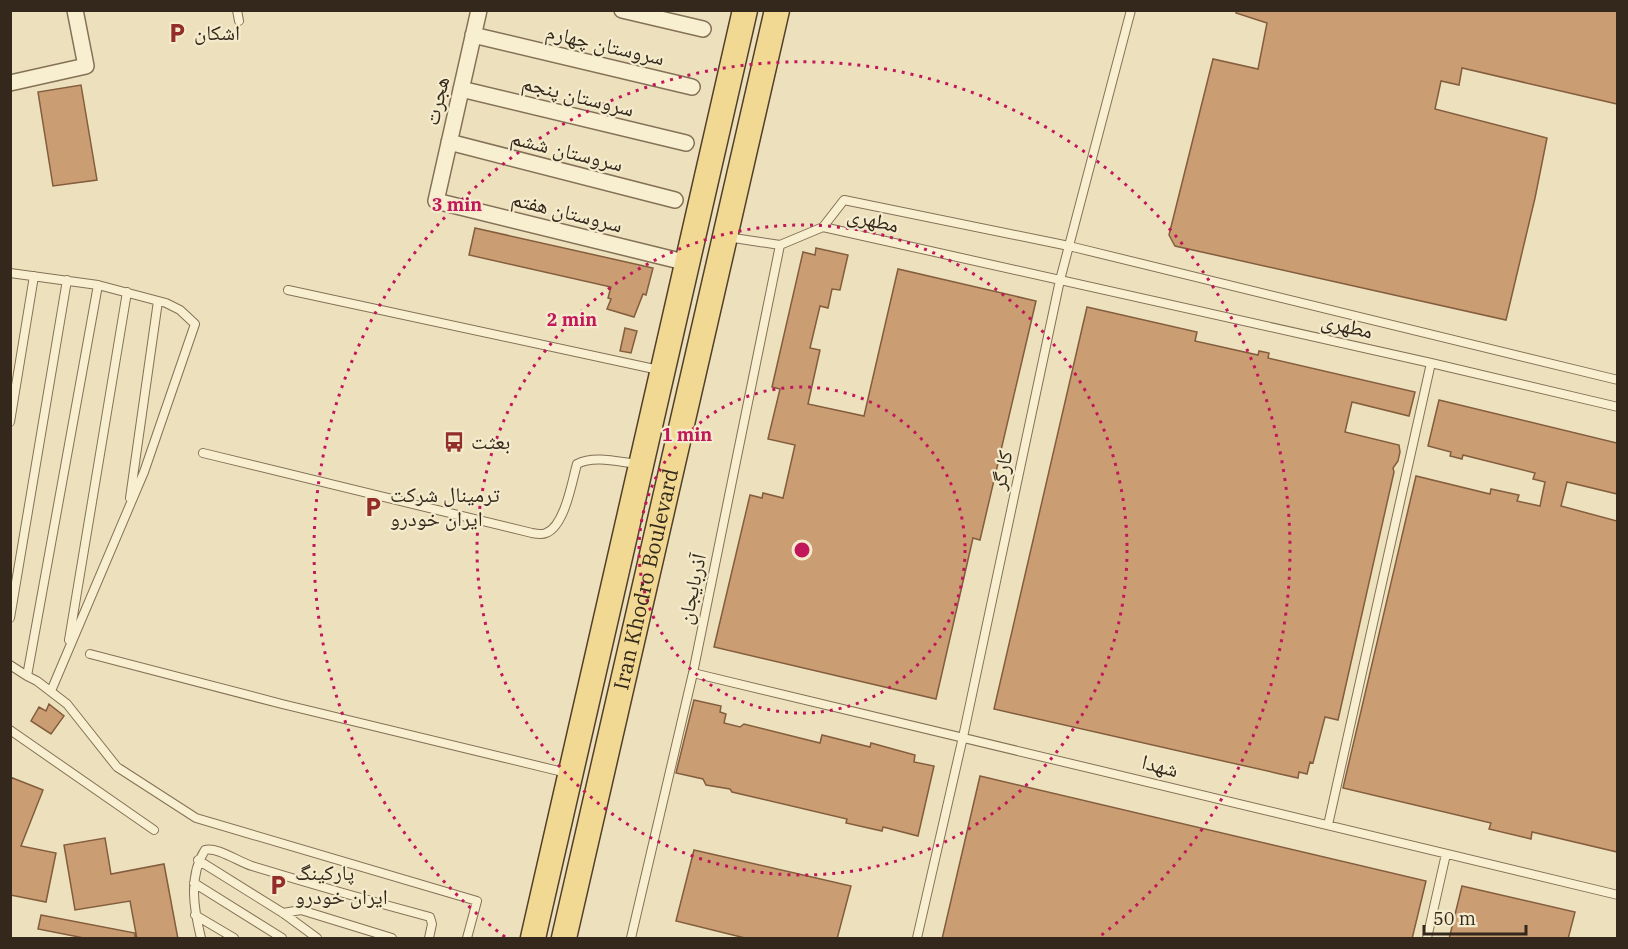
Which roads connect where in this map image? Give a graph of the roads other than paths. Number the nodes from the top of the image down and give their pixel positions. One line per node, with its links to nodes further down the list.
1 (75, 10): 11 (street)
2 (237, 10): 8 (lane)
3 (479, 10): 10 (street, هجرت)
4 (622, 10): 9 (street)
5 (746, 10): 22 (main road, Iran Khodro Boulevard)
6 (777, 10): 19 (main road, Iran Khodro Boulevard)
7 (1131, 10): 21 (lane, کارگر)
8 (239, 21)
9 (703, 29)
10 (473, 35): 12 (street, سروستان چهارم); 13 (street, هجرت)
11 (10, 83)
12 (692, 87)
13 (461, 89): 14 (street, هجرت); 15 (street, سروستان پنجم)
14 (449, 142): 16 (street, سروستان ششم); 17 (street, هجرت)
15 (686, 143)
16 (675, 200)
17 (436, 201): 22 (street, سروستان هفتم)
18 (823, 227): 20 (lane); 21 (lane, مطهری); 26 (lane, مطهری)
19 (724, 236): 20 (lane); 41 (main road, Iran Khodro Boulevard)
20 (780, 245): 47 (lane, آذربایجان)
21 (1069, 246): 26 (lane, کارگر); 33 (lane, مطهری)
22 (688, 263): 32 (main road, Iran Khodro Boulevard)
23 (10, 273): 24 (lane)
24 (34, 276): 25 (lane); 35 (lane)
25 (67, 280): 27 (lane); 40 (lane)
26 (1060, 280): 31 (lane, مطهری); 51 (lane, کارگر)
27 (98, 285): 29 (lane); 48 (lane)
28 (288, 290): 32 (lane)
29 (127, 292): 30 (lane); 43 (lane)
30 (158, 301): 38 (lane); 38 (lane)
31 (1431, 363): 34 (lane, مطهری); 53 (lane)
32 (663, 370): 37 (main road, Iran Khodro Boulevard)
33 (1617, 380)
34 (1617, 407)
35 (10, 422)
36 (203, 453): 37 (lane)
37 (642, 465): 39 (main road, Iran Khodro Boulevard)
38 (128, 510): 43 (lane)
39 (608, 611): 41 (main road); 42 (main road, Iran Khodro Boulevard)
40 (10, 618)
41 (637, 619): 45 (main road, Iran Khodro Boulevard)
42 (599, 651): 45 (main road); 52 (main road, Iran Khodro Boulevard)
43 (67, 653): 49 (lane)
44 (90, 654): 52 (lane)
45 (628, 659): 69 (main road, Iran Khodro Boulevard)
46 (10, 665): 48 (lane)
47 (693, 673): 51 (lane, شهدا); 70 (lane, آذربایجان)
48 (27, 676): 49 (lane)
49 (51, 691): 67 (lane)
50 (10, 730): 54 (lane)
51 (963, 737): 53 (lane, شهدا); 71 (lane, کارگر)
52 (571, 774): 68 (main road, Iran Khodro Boulevard)
53 (1328, 825): 55 (lane, شهدا)
54 (154, 830)
55 (1446, 854): 58 (lane, شهدا); 72 (lane)
56 (198, 860): 57 (lane); 59 (lane); 66 (lane)
57 (194, 883): 60 (lane); 63 (lane)
58 (1617, 895)
59 (283, 913): 64 (lane); 65 (lane)
60 (195, 915): 61 (lane); 62 (lane)
61 (201, 939)
62 (234, 939)
63 (282, 939)
64 (317, 939)
65 (392, 939)
66 (429, 939)
67 (467, 939)
68 (533, 939)
69 (564, 939)
70 (631, 939)
71 (917, 939)
72 (1426, 939)

